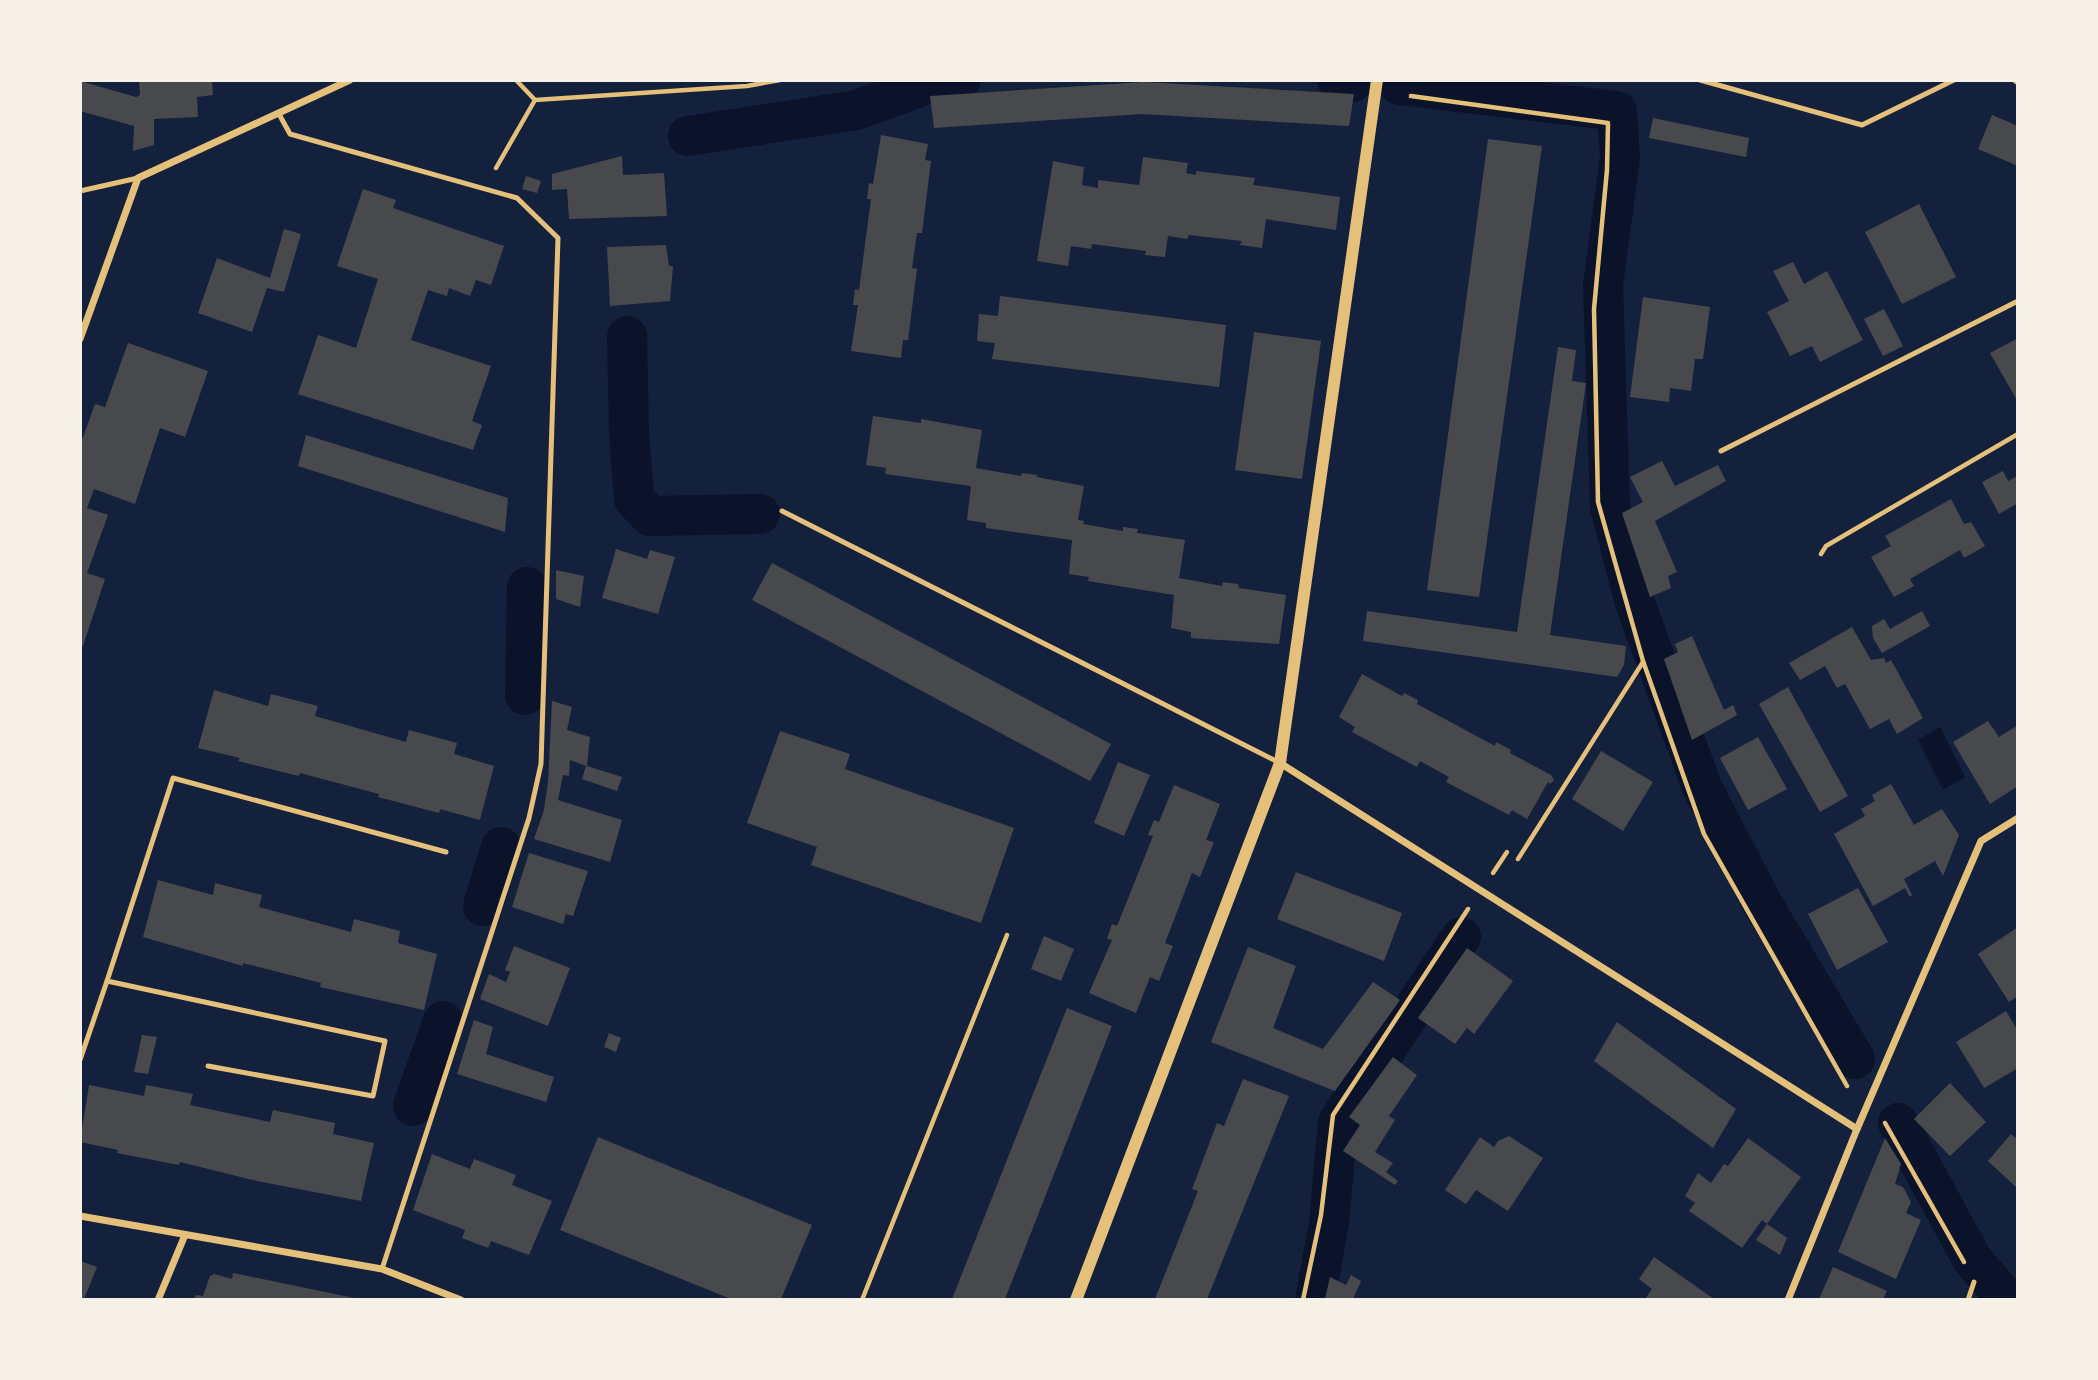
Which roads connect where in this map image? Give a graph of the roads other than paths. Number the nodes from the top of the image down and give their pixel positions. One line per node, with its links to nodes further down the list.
1 (350, 80): 5 (street)
2 (1700, 80): 3 (lane)
3 (1954, 80)
4 (1376, 87): 12 (street)
5 (279, 114): 6 (street); 21 (lane)
6 (138, 178): 7 (lane); 9 (street)
7 (80, 191)
8 (2018, 301): 10 (lane)
9 (80, 339)
10 (1721, 451)
11 (782, 511): 12 (lane)
12 (1280, 763): 18 (street); 25 (street)
13 (2018, 818): 18 (street)
14 (446, 852): 15 (lane)
15 (107, 981): 16 (lane); 17 (lane)
16 (80, 1060)
17 (208, 1066)
18 (1857, 1129): 26 (street)
19 (80, 1216): 20 (street)
20 (185, 1236): 21 (street); 23 (street)
21 (382, 1269): 24 (street)
22 (1974, 1282): 27 (lane)
23 (158, 1300)
24 (461, 1300)
25 (1076, 1300)
26 (1788, 1300)
27 (1968, 1300)

